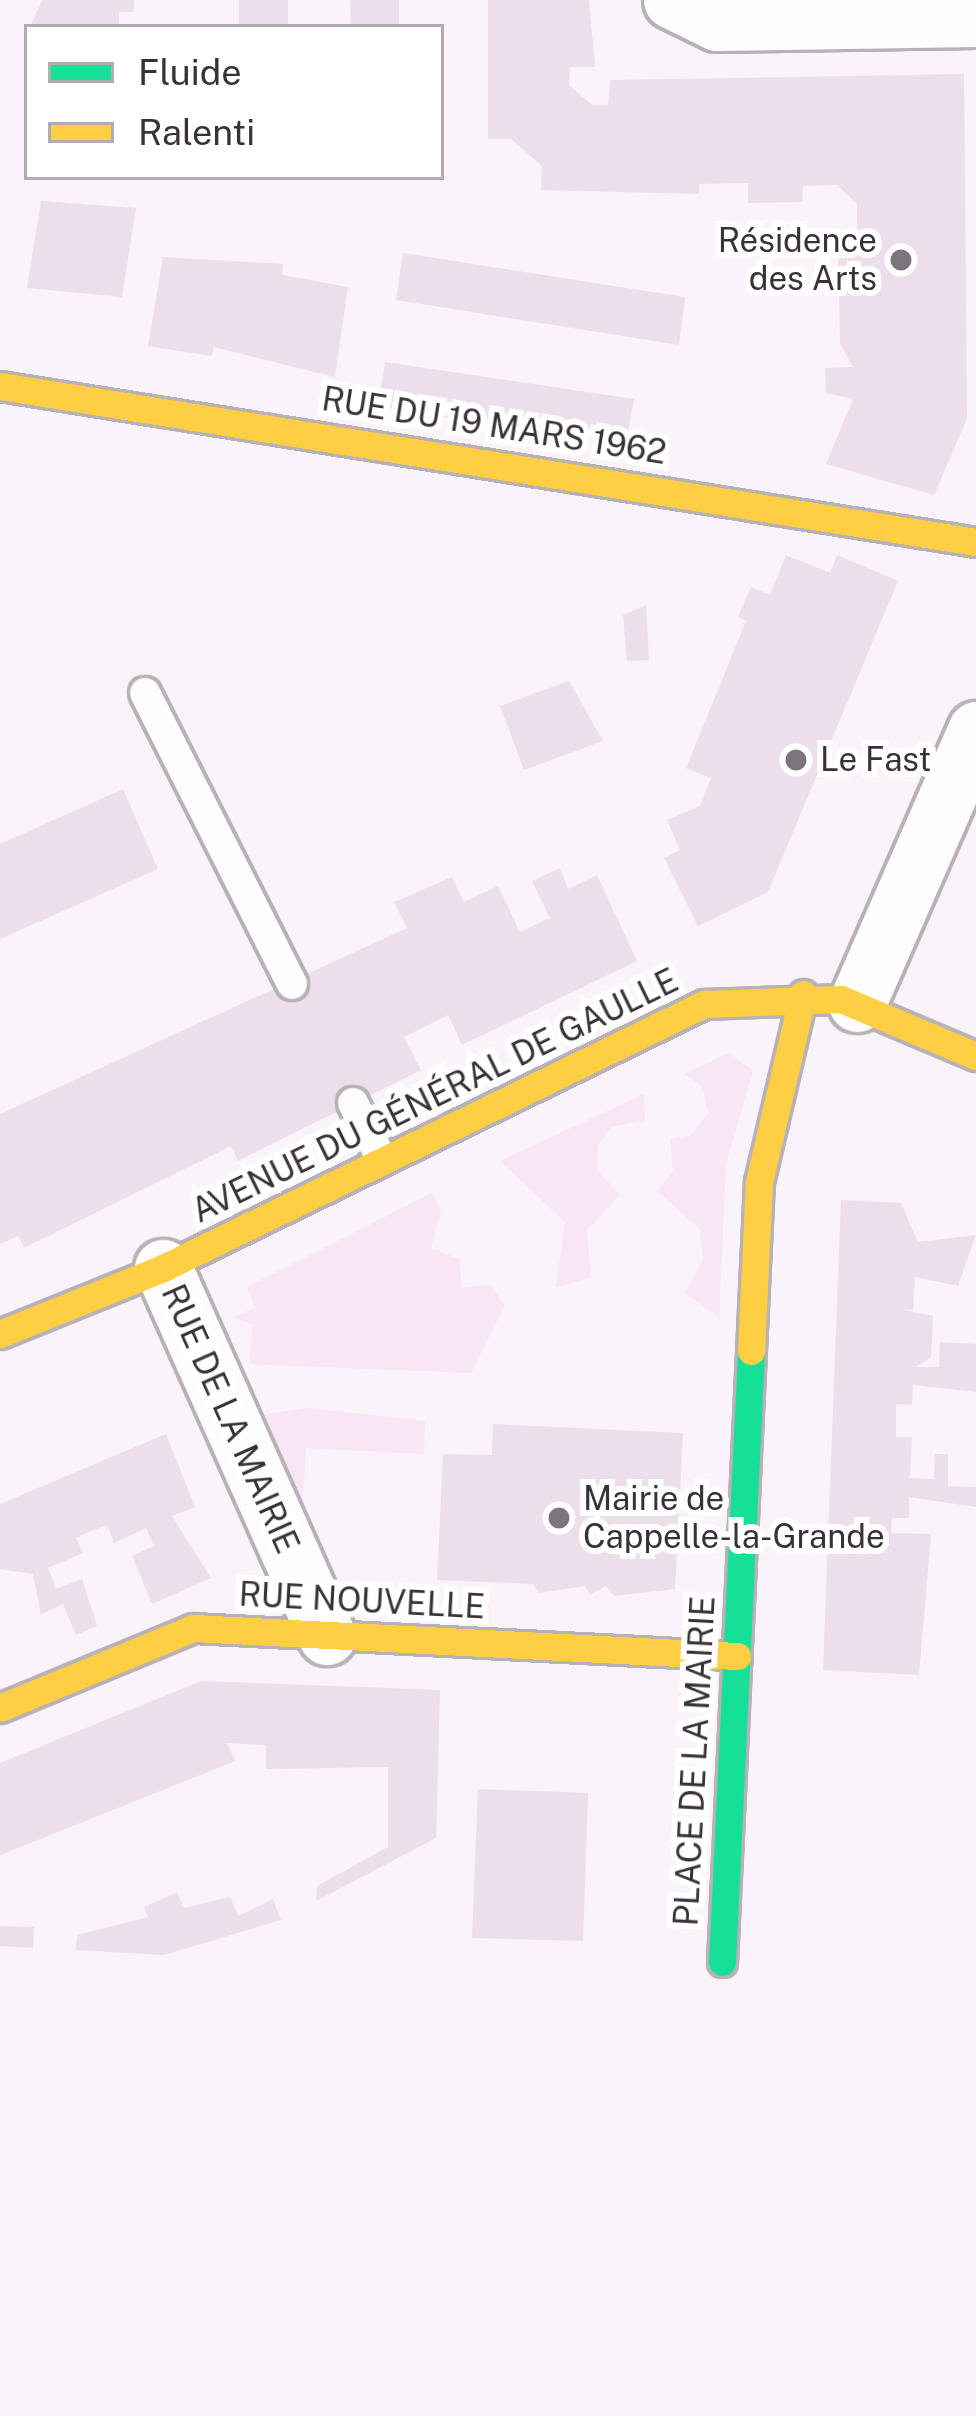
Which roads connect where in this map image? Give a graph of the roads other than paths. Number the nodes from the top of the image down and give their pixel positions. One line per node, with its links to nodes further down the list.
1 (672, 0): 2 (street)
2 (976, 18)
3 (0, 386): 4 (street, RUE DU 19 MARS 1962)
4 (976, 542)
5 (145, 693): 7 (lane)
6 (976, 730): 8 (street)
7 (292, 984)
8 (830, 998): 9 (street, AVENUE DU GÉNÉRAL DE GAULLE); 11 (street, AVENUE DU GÉNÉRAL DE GAULLE); 15 (street, PLACE DE LA MAIRIE)
9 (976, 1056)
10 (352, 1103): 11 (lane)
11 (382, 1160): 12 (street, AVENUE DU GÉNÉRAL DE GAULLE)
12 (163, 1268): 13 (street, AVENUE DU GÉNÉRAL DE GAULLE); 14 (street, RUE DE LA MAIRIE)
13 (0, 1334)
14 (327, 1636): 15 (street, RUE NOUVELLE); 16 (street, RUE NOUVELLE)
15 (737, 1656): 17 (street, PLACE DE LA MAIRIE)
16 (0, 1708)
17 (722, 1962)

